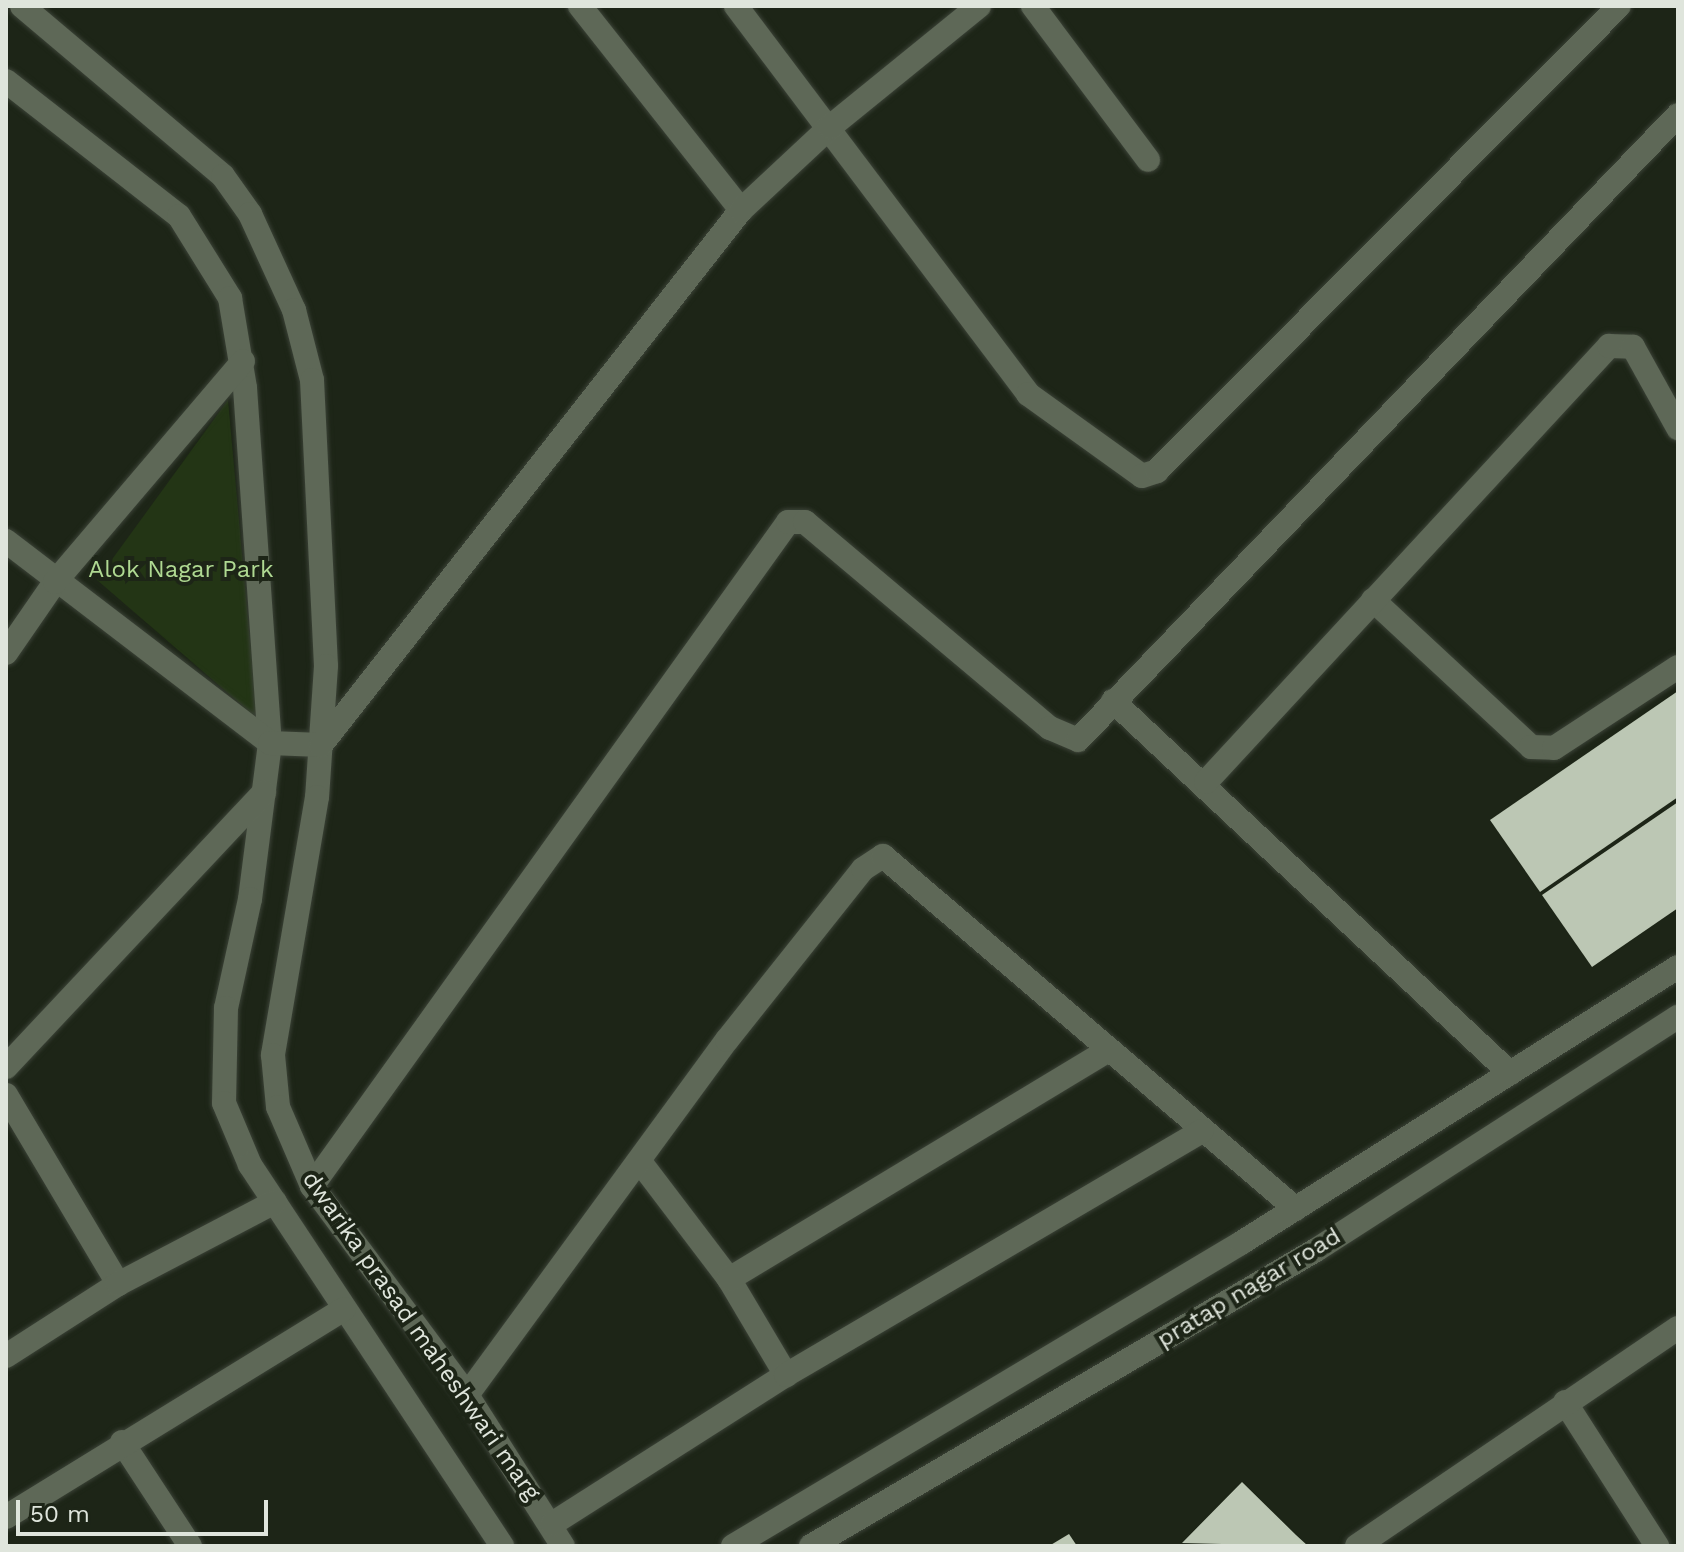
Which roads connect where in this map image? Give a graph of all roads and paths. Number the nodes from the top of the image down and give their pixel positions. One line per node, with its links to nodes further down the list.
1 (22, 6): 21 (street, dwarika prasad maheshwari marg)
2 (580, 6): 11 (street)
3 (736, 6): 9 (street)
4 (979, 6): 9 (street)
5 (1033, 6): 10 (street)
6 (1619, 6): 9 (street)
7 (6, 81): 12 (street, dwarika prasad maheshwari marg)
8 (1678, 115): 19 (street)
9 (830, 127): 11 (street)
10 (1148, 160)
11 (741, 210): 21 (street)
12 (243, 361): 15 (street); 20 (street, dwarika prasad maheshwari marg)
13 (1678, 428): 16 (street)
14 (6, 541): 15 (street)
15 (55, 582): 17 (street); 20 (street)
16 (1373, 600): 18 (street); 22 (street)
17 (6, 653)
18 (1678, 667)
19 (1113, 701): 22 (street); 32 (street)
20 (270, 743): 21 (street); 23 (street, dwarika prasad maheshwari marg)
21 (321, 745): 32 (street, dwarika prasad maheshwari marg)
22 (1206, 782): 28 (street)
23 (264, 792): 27 (street); 33 (street, dwarika prasad maheshwari marg)
24 (1678, 967): 28 (street)
25 (1678, 1017): 49 (street, pratap nagar road)
26 (1108, 1050): 30 (street); 31 (street); 35 (street)
27 (6, 1067)
28 (1510, 1073): 34 (street)
29 (6, 1095): 36 (street)
30 (1202, 1131): 34 (street); 40 (street)
31 (641, 1163): 35 (street); 41 (street)
32 (312, 1186): 41 (street, dwarika prasad maheshwari marg)
33 (275, 1202): 36 (street); 37 (street, dwarika prasad maheshwari marg)
34 (1296, 1209): 48 (street)
35 (729, 1279): 40 (street)
36 (118, 1284): 39 (street)
37 (344, 1309): 43 (street); 47 (street, dwarika prasad maheshwari marg)
38 (1678, 1328): 42 (street)
39 (6, 1356)
40 (786, 1375): 45 (street)
41 (467, 1395): 45 (street, dwarika prasad maheshwari marg)
42 (1565, 1402): 50 (street); 51 (street)
43 (122, 1442): 44 (street); 46 (street)
44 (6, 1517)
45 (557, 1535)
46 (190, 1546)
47 (502, 1546)
48 (733, 1546)
49 (811, 1546)
50 (1357, 1546)
51 (1657, 1546)

